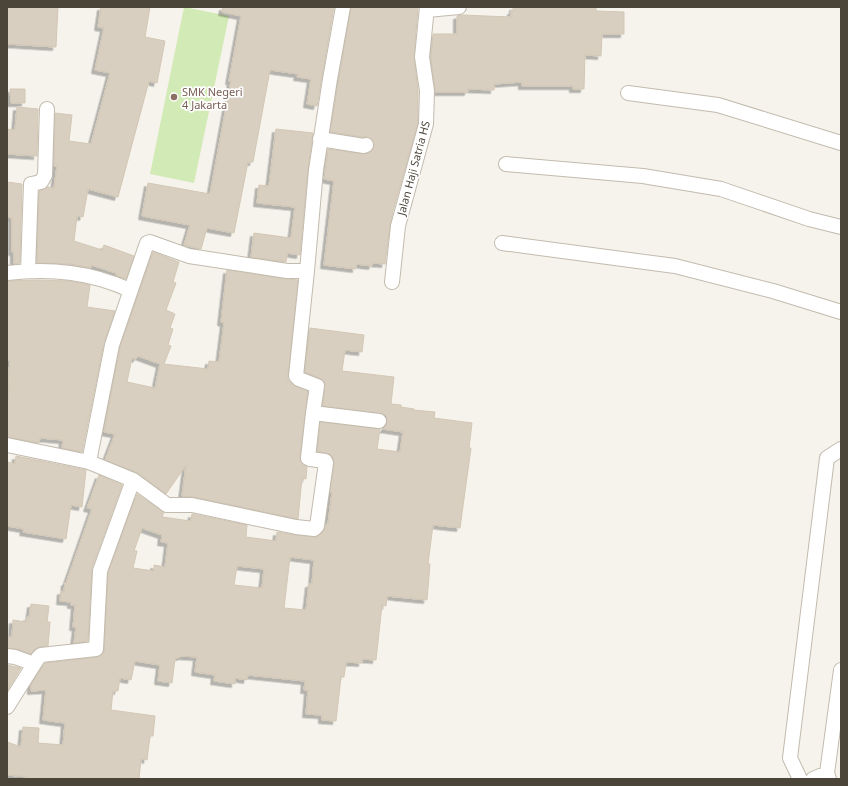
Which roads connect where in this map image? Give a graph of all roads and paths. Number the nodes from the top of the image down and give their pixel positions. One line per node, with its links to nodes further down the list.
1 (343, 7): 6 (street)
2 (459, 7): 3 (street)
3 (427, 8): 15 (street, Jalan Haji Satria HS)
4 (628, 93): 7 (street)
5 (47, 109): 12 (street)
6 (320, 139): 8 (street); 13 (street)
7 (841, 143)
8 (366, 145)
9 (506, 164): 10 (street)
10 (841, 227)
11 (502, 243): 17 (street)
12 (28, 271): 14 (street); 16 (street)
13 (307, 271): 16 (street); 18 (street)
14 (7, 273)
15 (392, 282)
16 (130, 290): 22 (street)
17 (841, 312)
18 (314, 413): 19 (street); 23 (street)
19 (379, 421)
20 (7, 444): 22 (street)
21 (841, 449): 29 (street)
22 (88, 462): 23 (street)
23 (133, 480): 25 (street)
24 (7, 656): 25 (street)
25 (36, 661): 27 (street)
26 (841, 670): 28 (street)
27 (7, 707)
28 (828, 776): 30 (street)
29 (800, 779)
30 (813, 779)

